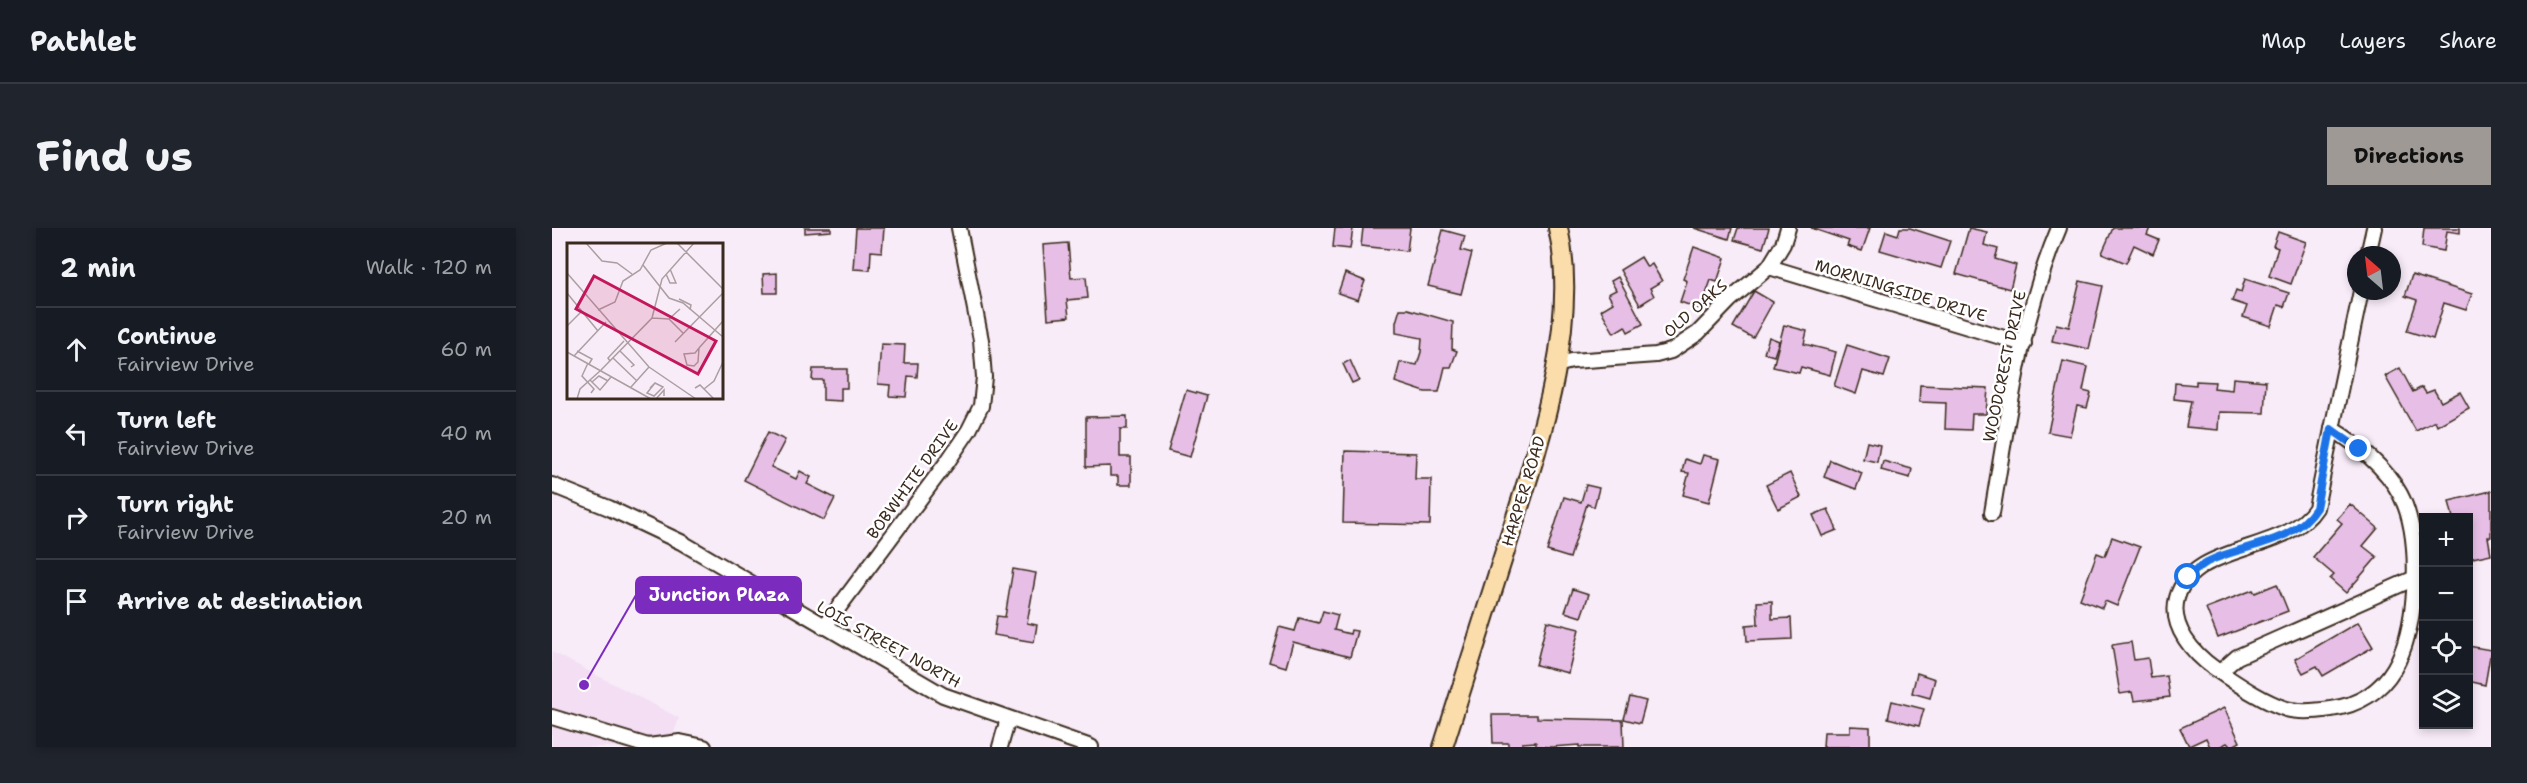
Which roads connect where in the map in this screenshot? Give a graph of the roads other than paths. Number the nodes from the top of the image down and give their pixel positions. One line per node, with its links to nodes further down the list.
1 (959, 228): 15 (street, BOBWHITE DRIVE)
2 (1558, 228): 10 (main road, HARPER ROAD)
3 (1788, 228): 7 (street, OLD OAKS)
4 (2059, 228): 9 (street, WOODCREST DRIVE)
5 (2374, 228): 6 (street)
6 (2370, 246)
7 (1769, 267): 9 (street, MORNINGSIDE DRIVE); 10 (street, OLD OAKS)
8 (2359, 300): 11 (street)
9 (2024, 344): 13 (street, WOODCREST DRIVE)
10 (1556, 365): 23 (main road, HARPER ROAD)
11 (2331, 429): 14 (street); 16 (street)
12 (552, 484): 15 (street, LOIS STREET NORTH)
13 (1992, 513)
14 (2415, 578): 16 (street); 16 (street)
15 (824, 627): 18 (street, LOIS STREET NORTH)
16 (2220, 672)
17 (552, 717): 19 (street)
18 (1008, 720): 21 (street); 22 (street, LOIS STREET NORTH)
19 (636, 745): 20 (street)
20 (704, 747)
21 (1000, 747)
22 (1091, 747)
23 (1443, 747)

